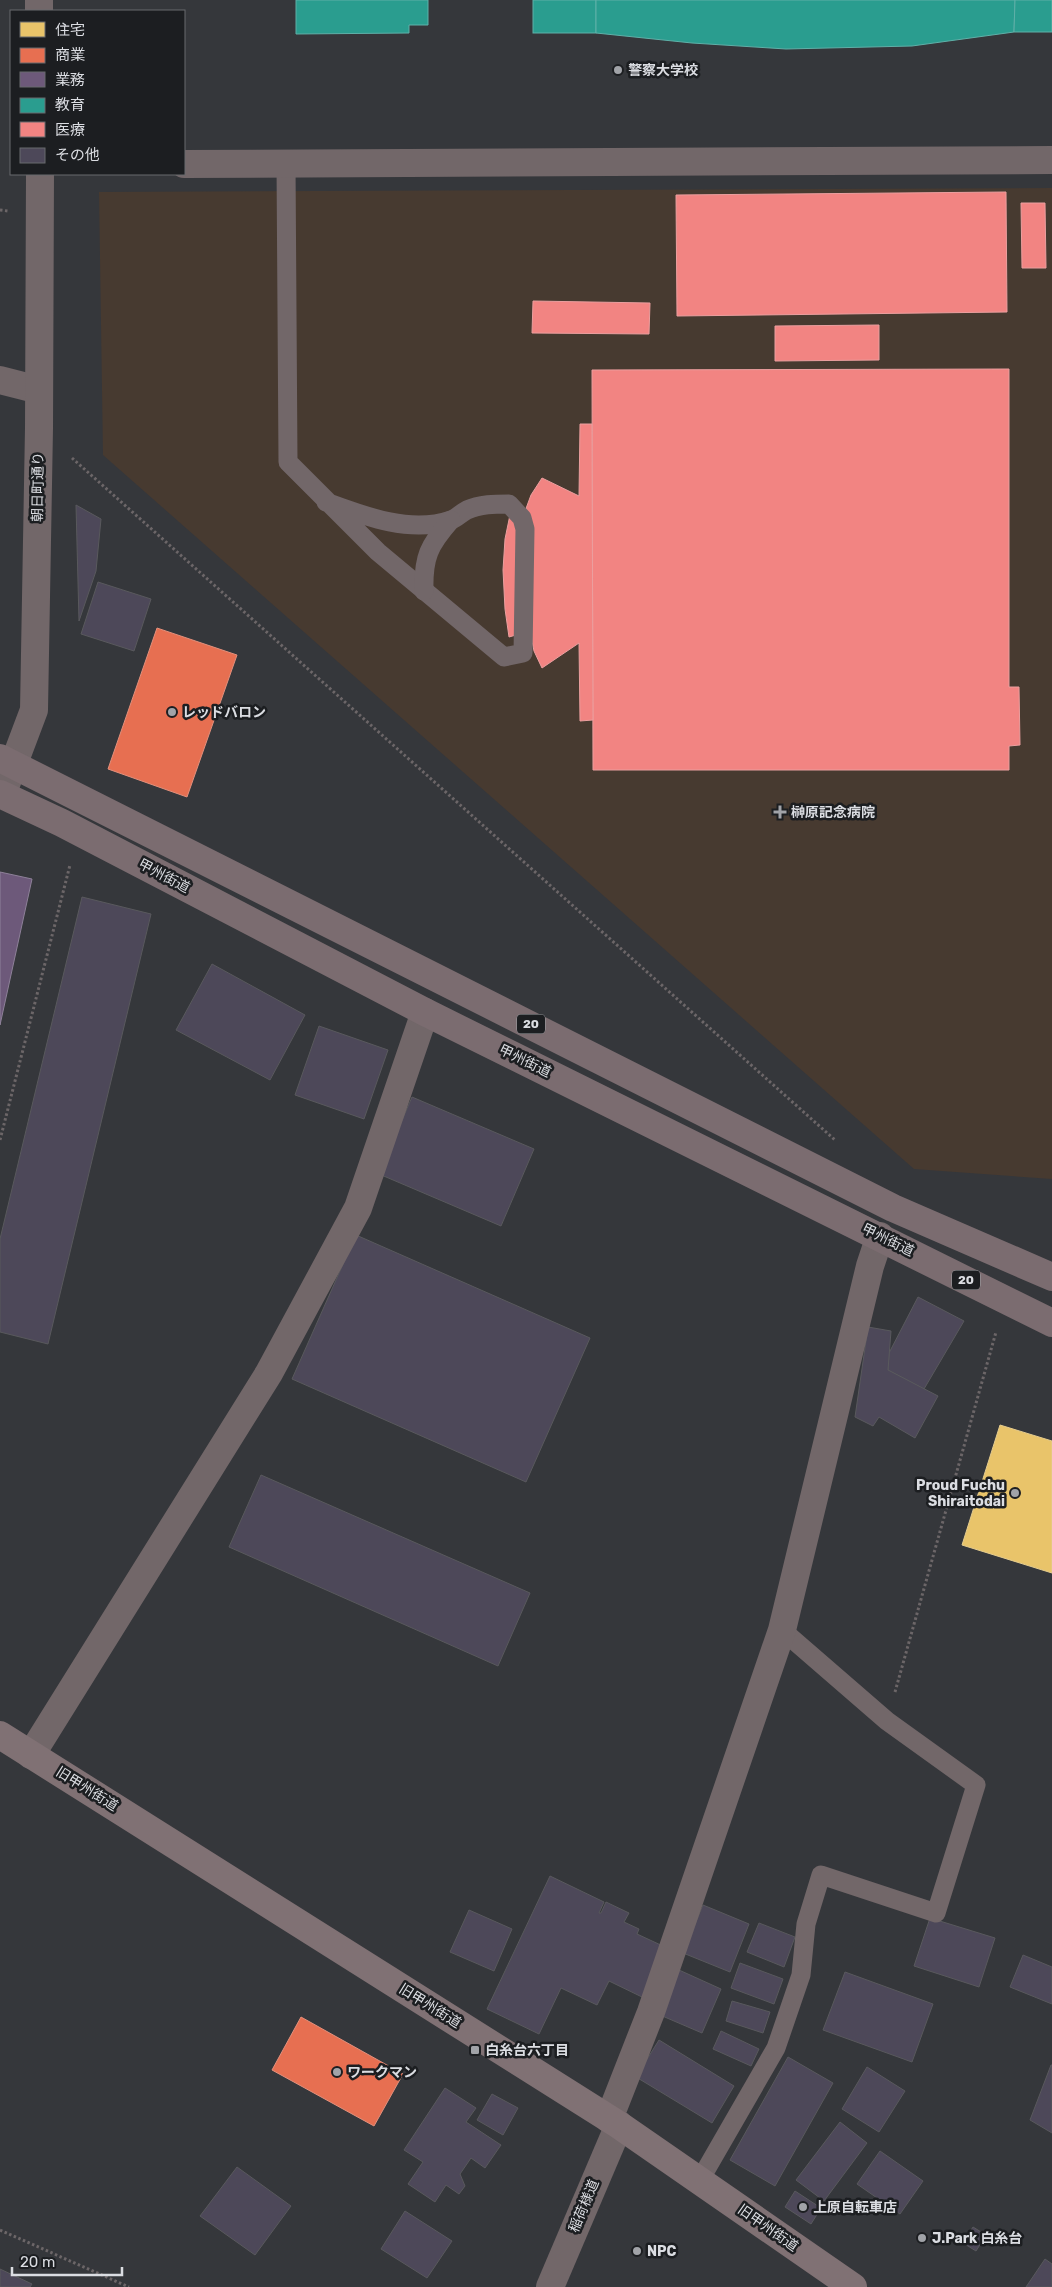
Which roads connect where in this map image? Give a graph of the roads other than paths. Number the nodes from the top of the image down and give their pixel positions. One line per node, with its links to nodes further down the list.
1 (1052, 160): 2 (street)
2 (286, 163): 3 (street); 7 (lane)
3 (185, 164)
4 (40, 175): 6 (street, 朝日町通り)
5 (0, 380): 6 (street)
6 (39, 390): 10 (street, 朝日町通り)
7 (326, 502): 8 (lane); 9 (lane)
8 (451, 520): 9 (lane); 9 (lane)
9 (424, 591)
10 (7, 761): 11 (street, 朝日町通り); 14 (highway, 20)
11 (1, 794): 12 (highway, 甲州街道 / 20)
12 (425, 1012): 13 (highway, 甲州街道 / 20); 18 (street)
13 (880, 1236): 15 (highway, 甲州街道 / 20); 16 (street, 稲荷様道)
14 (1052, 1277)
15 (1052, 1323)
16 (782, 1630): 19 (street, 稲荷様道); 20 (lane)
17 (0, 1735): 18 (main road, 旧甲州街道)
18 (31, 1755): 19 (main road, 旧甲州街道)
19 (614, 2122): 20 (main road, 旧甲州街道); 21 (street, 稲荷様道)
20 (700, 2180): 22 (main road, 旧甲州街道)
21 (550, 2287)
22 (853, 2287)

